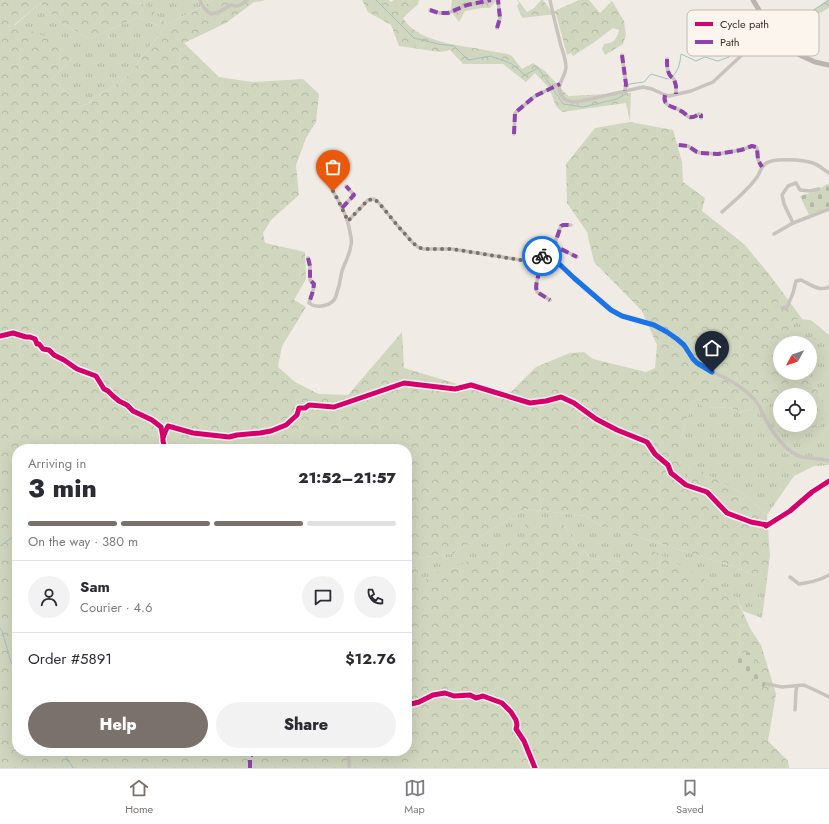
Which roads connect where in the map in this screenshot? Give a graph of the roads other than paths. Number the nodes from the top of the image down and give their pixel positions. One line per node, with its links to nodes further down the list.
1 (200, 0): 2 (street)
2 (247, 0)
3 (491, 0): 7 (street)
4 (498, 0): 9 (street)
5 (550, 0): 15 (street)
6 (753, 0): 8 (street)
7 (430, 10)
8 (759, 10)
9 (497, 28)
10 (622, 55): 16 (street)
11 (741, 56): 17 (street)
12 (802, 56): 14 (street)
13 (667, 59): 17 (street)
14 (829, 65)
15 (560, 84): 16 (street); 20 (street)
16 (625, 91): 18 (street)
17 (676, 94): 18 (street)
18 (665, 95): 19 (street)
19 (701, 118)
20 (514, 134)
21 (680, 145): 22 (street)
22 (762, 167): 23 (street); 29 (street)
23 (829, 173)
24 (326, 180): 27 (street)
25 (346, 186): 27 (street)
26 (819, 190): 31 (street)
27 (342, 208): 30 (street)
28 (829, 209): 31 (street)
29 (722, 212)
30 (348, 221): 37 (street); 38 (street)
31 (793, 223): 33 (street)
32 (571, 225): 34 (street)
33 (774, 234)
34 (550, 251): 35 (street); 36 (street)
35 (543, 256): 38 (street); 42 (street)
36 (577, 257)
37 (308, 258)
38 (538, 259): 40 (street)
39 (829, 287): 41 (street)
40 (550, 300)
41 (782, 308)
42 (829, 461)
43 (829, 481): 44 (street)
44 (766, 526)
45 (829, 575): 46 (street)
46 (790, 577)
47 (767, 684): 48 (street)
48 (797, 686): 49 (street); 50 (street)
49 (829, 697)
50 (795, 710)
51 (348, 756): 52 (street)
52 (348, 768)

